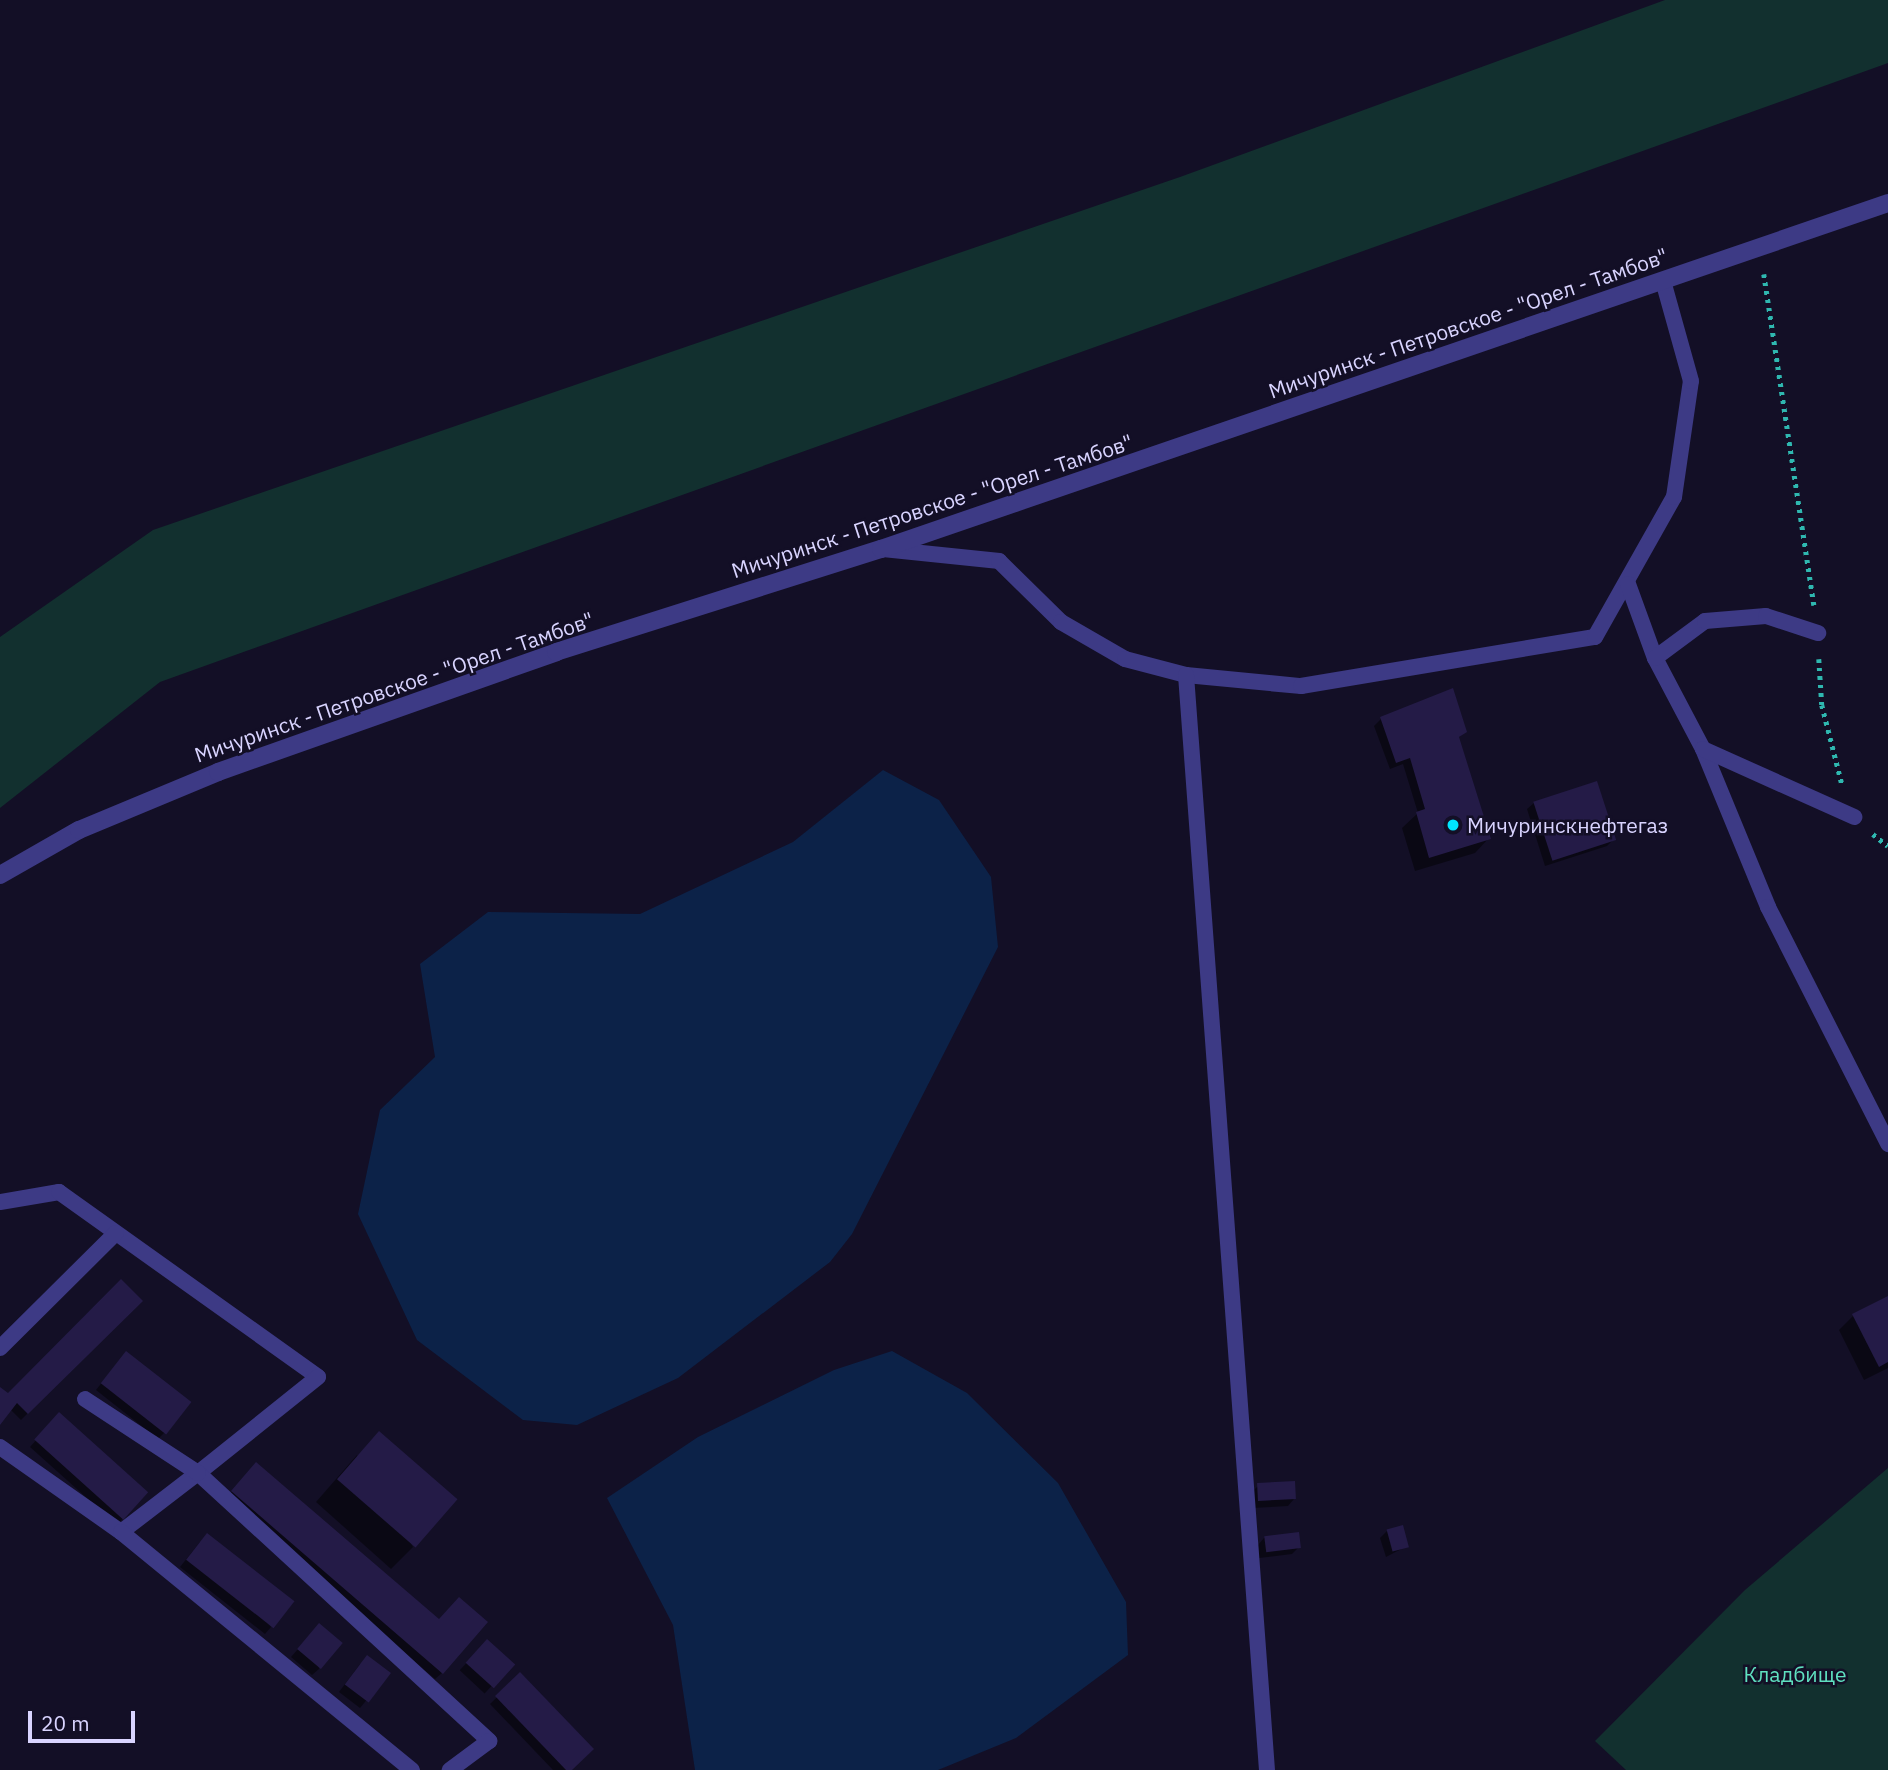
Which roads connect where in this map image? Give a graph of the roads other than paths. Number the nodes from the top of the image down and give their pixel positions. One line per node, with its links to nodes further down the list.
1 (1888, 203): 2 (street, Мичуринск - Петровское - "Орел - Тамбов")
2 (1663, 281): 3 (street, Мичуринск - Петровское - "Орел - Тамбов"); 4 (lane)
3 (881, 549): 7 (lane); 10 (street, Мичуринск - Петровское - "Орел - Тамбов")
4 (1628, 584): 6 (lane); 7 (lane)
5 (1818, 633): 6 (lane)
6 (1655, 658): 8 (lane)
7 (1186, 675): 21 (lane)
8 (1703, 750): 9 (lane); 11 (lane)
9 (1854, 817)
10 (0, 875)
11 (1888, 1144)
12 (0, 1202): 13 (lane)
13 (116, 1233): 14 (lane); 17 (lane)
14 (0, 1348)
15 (85, 1399): 17 (lane)
16 (0, 1447): 18 (lane)
17 (198, 1473): 18 (lane); 20 (lane)
18 (121, 1532): 19 (lane)
19 (412, 1770)
20 (450, 1770)
21 (1267, 1770)

